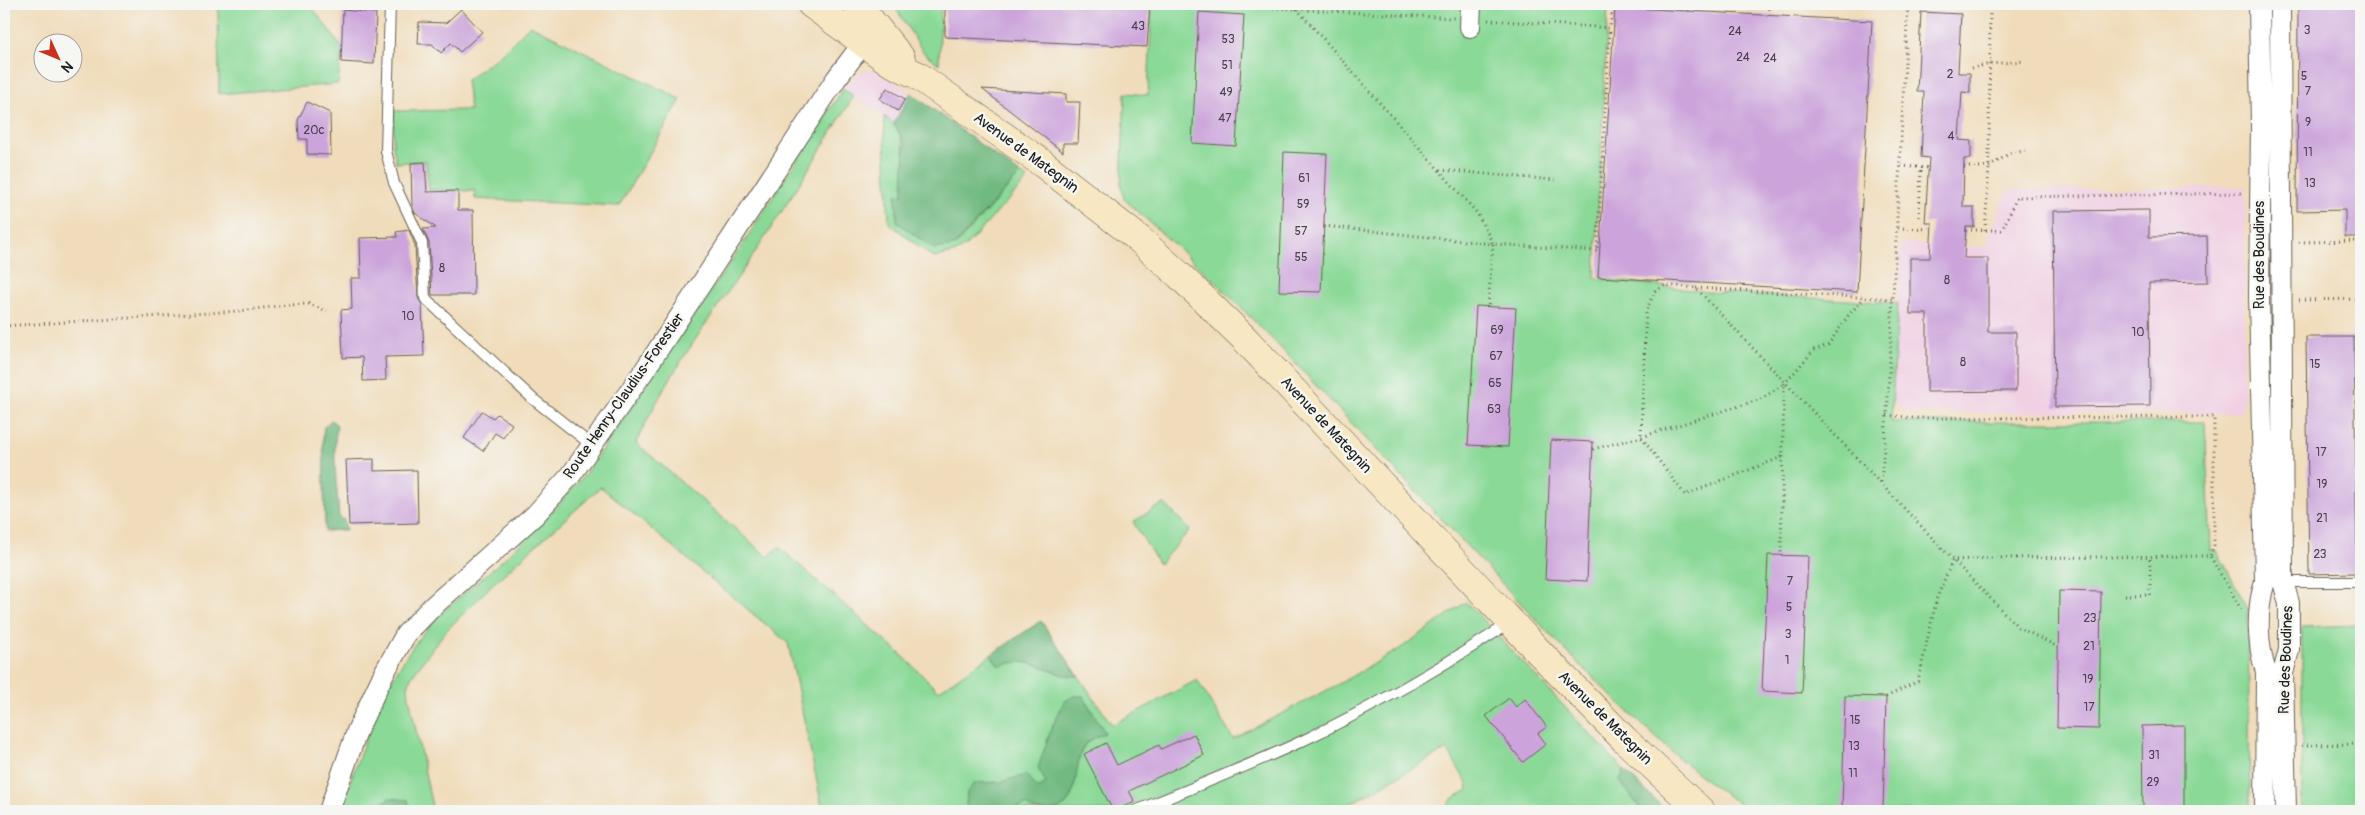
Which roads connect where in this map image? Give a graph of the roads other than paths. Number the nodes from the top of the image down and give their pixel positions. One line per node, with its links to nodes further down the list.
1 (390, 4): 12 (lane)
2 (812, 4): 9 (main road, Avenue de Mategnin)
3 (857, 4): 9 (main road, Avenue de Mategnin)
4 (878, 4): 9 (main road)
5 (1471, 4): 8 (street)
6 (2259, 4): 10 (street, Rue des Boudines)
7 (2280, 4): 11 (street, Rue des Boudines)
8 (1470, 27)
9 (876, 41): 12 (street, Route Henry-Claudius-Forestier); 17 (main road, Avenue de Mategnin)
10 (2260, 125): 11 (street); 14 (street, Rue des Boudines)
11 (2280, 144): 13 (street, Rue des Boudines)
12 (593, 446): 19 (street, Route Henry-Claudius-Forestier)
13 (2281, 449): 14 (street, Rue des Boudines); 15 (street, Rue des Boudines)
14 (2263, 475): 22 (street, Rue des Boudines)
15 (2283, 582): 16 (lane); 23 (street, Rue des Boudines)
16 (2361, 582)
17 (1512, 622): 18 (lane); 21 (main road, Avenue de Mategnin)
18 (1154, 807): 20 (lane)
19 (329, 811)
20 (1135, 811)
21 (1701, 811)
22 (2265, 811)
23 (2286, 811)

